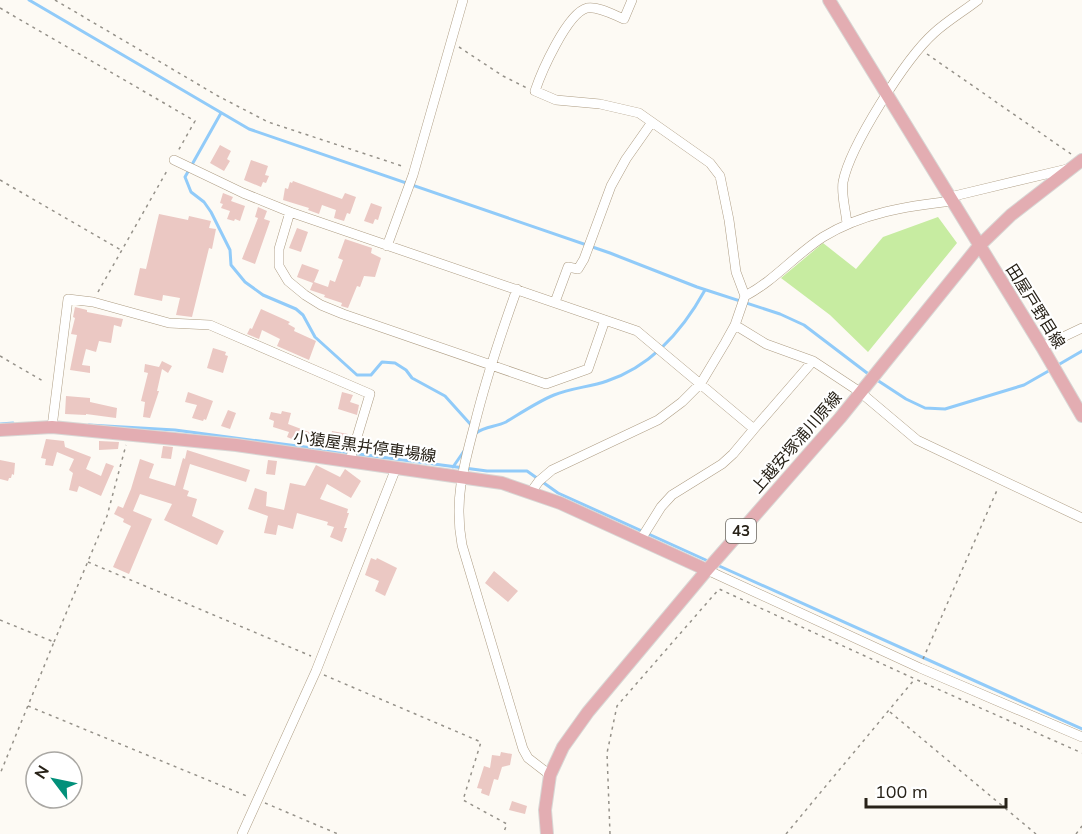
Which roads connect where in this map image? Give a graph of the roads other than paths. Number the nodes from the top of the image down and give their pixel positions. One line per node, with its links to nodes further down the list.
1 (463, 0): 12 (street)
2 (632, 0): 6 (street)
3 (978, 0): 5 (street)
4 (834, 3): 5 (main road, 田屋戸野目線)
5 (887, 94): 9 (main road, 田屋戸野目線); 11 (street)
6 (652, 122): 15 (street); 16 (street)
7 (174, 160): 10 (street)
8 (1078, 163): 9 (street); 13 (main road, 上越安塚浦川原線 / 43)
9 (951, 199): 11 (street); 13 (main road, 田屋戸野目線)
10 (290, 212): 12 (street); 22 (street)
11 (847, 224): 15 (street)
12 (387, 246): 14 (street)
13 (979, 246): 20 (main road, 田屋戸野目線); 24 (main road, 上越安塚浦川原線 / 43)
14 (517, 289): 16 (street); 22 (street)
15 (745, 296): 18 (street)
16 (555, 302): 17 (street)
17 (605, 320): 22 (street); 23 (street)
18 (735, 325): 21 (street); 23 (street)
19 (1082, 328): 20 (street)
20 (1042, 347): 25 (main road, 田屋戸野目線)
21 (813, 361): 24 (street); 27 (street)
22 (489, 365): 31 (street)
23 (701, 383): 27 (street); 32 (street)
24 (860, 392): 33 (street); 35 (main road, 上越安塚浦川原線 / 43)
25 (1082, 416)
26 (52, 427): 28 (main road, 小猿屋黒井停車場線); 29 (main road, 小猿屋黒井停車場線); 29 (street)
27 (754, 429): 34 (street)
28 (0, 430)
29 (350, 460): 30 (main road, 小猿屋黒井停車場線)
30 (396, 468): 31 (main road, 小猿屋黒井停車場線); 38 (street)
31 (461, 476): 32 (main road, 小猿屋黒井停車場線); 37 (street)
32 (531, 492): 34 (main road, 小猿屋黒井停車場線)
33 (1082, 518)
34 (641, 539): 35 (main road, 小猿屋黒井停車場線)
35 (707, 570): 36 (street); 37 (main road, 上越安塚浦川原線 / 43)
36 (1082, 737)
37 (549, 775): 39 (main road, 上越安塚浦川原線 / 43)
38 (242, 834)
39 (547, 834)

